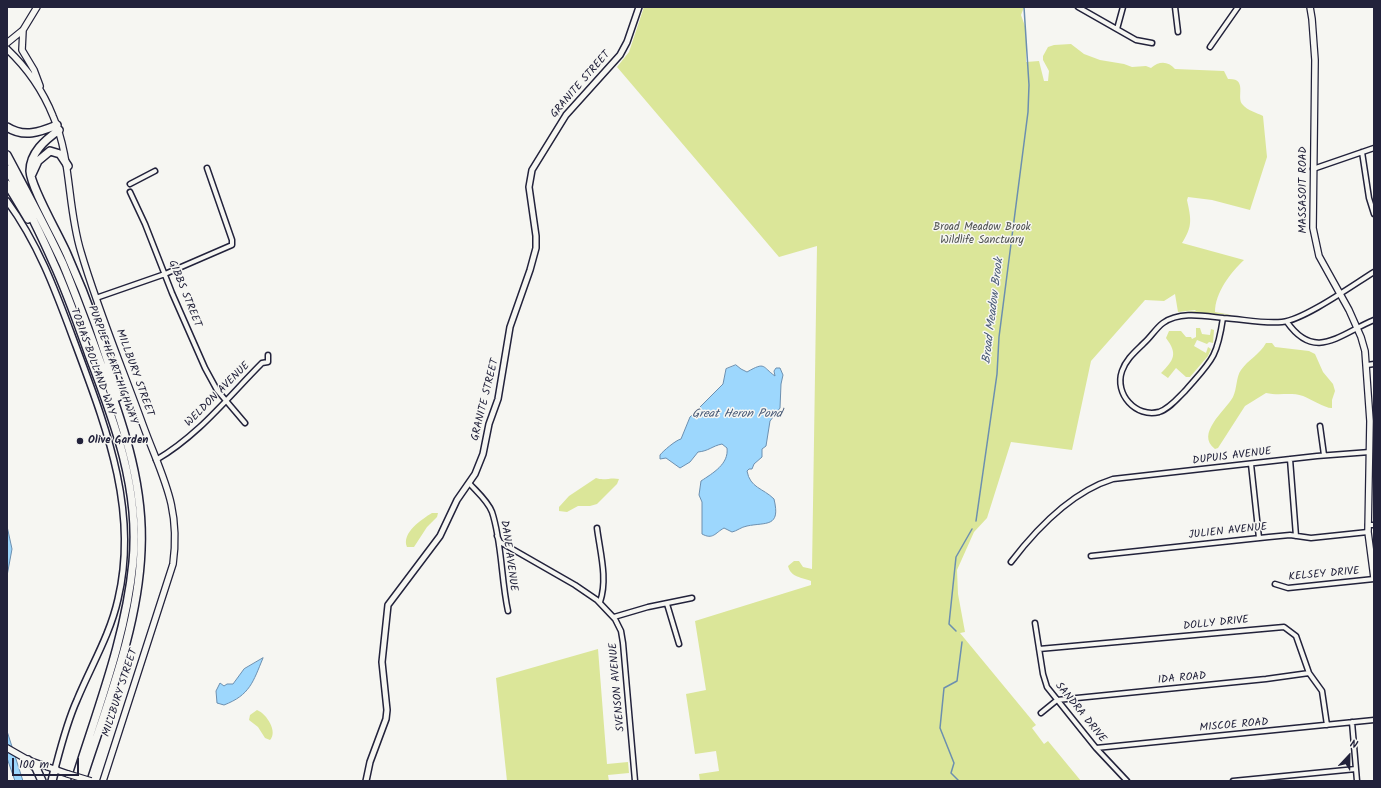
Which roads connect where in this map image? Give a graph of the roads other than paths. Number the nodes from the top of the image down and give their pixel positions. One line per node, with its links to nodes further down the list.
1 (37, 7): 9 (main road)
2 (639, 7): 54 (street, GRANITE STREET)
3 (1078, 7): 8 (street)
4 (1124, 7): 8 (street)
5 (1176, 7): 10 (street)
6 (1238, 7): 13 (street)
7 (1310, 7): 24 (main road, MASSASOIT ROAD)
8 (1117, 29): 12 (street)
9 (23, 30): 11 (main road); 15 (main road)
10 (1178, 32)
11 (7, 43)
12 (1152, 43)
13 (1210, 47)
14 (7, 50): 15 (main road, MILLBURY STREET)
15 (40, 90): 17 (main road, MILLBURY STREET)
16 (7, 127): 17 (highway)
17 (58, 127): 21 (main road, MILLBURY STREET); 26 (highway)
18 (1374, 148): 19 (street)
19 (1362, 152): 24 (street); 31 (street)
20 (7, 154): 48 (highway, PURPLE HEART HIGHWAY)
21 (68, 166): 26 (highway); 36 (main road, MILLBURY STREET)
22 (207, 168): 34 (street)
23 (7, 169): 32 (highway, PURPLE HEART HIGHWAY)
24 (1313, 169): 35 (main road, MASSASOIT ROAD)
25 (155, 170): 28 (street)
26 (31, 178): 48 (highway)
27 (7, 184): 32 (highway)
28 (130, 184)
29 (130, 192): 34 (street, GIBBS STREET)
30 (7, 201): 83 (street, TOBIAS BOLLAND WAY)
31 (1374, 214)
32 (53, 260): 87 (highway, PURPLE HEART HIGHWAY)
33 (1374, 272): 35 (street)
34 (165, 274): 36 (street); 44 (street, GIBBS STREET)
35 (1340, 294): 39 (street); 40 (main road, MASSASOIT ROAD)
36 (96, 298): 52 (main road, MILLBURY STREET)
37 (1223, 318): 37 (street); 39 (street)
38 (1374, 320): 40 (street)
39 (1287, 322): 40 (street)
40 (1357, 327): 43 (main road, MASSASOIT ROAD)
41 (268, 355): 44 (street, WELDON AVENUE)
42 (1374, 364): 43 (street)
43 (1367, 365): 45 (main road, MASSASOIT ROAD)
44 (226, 401): 46 (street, GIBBS STREET); 52 (street, WELDON AVENUE)
45 (1372, 420): 49 (main road, MASSASOIT ROAD)
46 (245, 423)
47 (1320, 426): 50 (street)
48 (127, 440): 88 (highway, PURPLE HEART HIGHWAY)
49 (1370, 452): 50 (street, DUPUIS AVENUE); 55 (main road, MASSASOIT ROAD)
50 (1324, 455): 51 (street, DUPUIS AVENUE)
51 (1290, 459): 53 (street, DUPUIS AVENUE); 60 (street)
52 (156, 460): 90 (main road, MILLBURY STREET)
53 (1251, 464): 61 (street); 63 (street, DUPUIS AVENUE)
54 (469, 483): 59 (street, DANE AVENUE); 91 (street, GRANITE STREET)
55 (1372, 493): 56 (main road, MASSASOIT ROAD)
56 (1371, 525): 58 (main road, MASSASOIT ROAD)
57 (597, 528): 67 (street)
58 (1368, 532): 60 (street, JULIEN AVENUE); 64 (main road, MASSASOIT ROAD)
59 (497, 536): 67 (street, SVENSON AVENUE); 69 (street, DANE AVENUE)
60 (1296, 536): 61 (street, JULIEN AVENUE)
61 (1259, 538): 62 (street, JULIEN AVENUE)
62 (1090, 556)
63 (1010, 562)
64 (1374, 579): 65 (street, KELSEY DRIVE)
65 (1275, 584)
66 (692, 598): 68 (street)
67 (600, 602): 70 (street, SVENSON AVENUE)
68 (667, 604): 70 (street); 72 (street)
69 (508, 611)
70 (614, 618): 92 (street, SVENSON AVENUE)
71 (1035, 623): 73 (street, SANDRA DRIVE)
72 (680, 644)
73 (1039, 650): 74 (street, DOLLY DRIVE); 75 (street, SANDRA DRIVE)
74 (1309, 673): 75 (street, IDA ROAD); 79 (street, DOLLY DRIVE)
75 (1057, 700): 76 (street); 81 (street, SANDRA DRIVE)
76 (1041, 713)
77 (1374, 720): 78 (street, MISCOE ROAD)
78 (1352, 722): 79 (street, MISCOE ROAD); 84 (street)
79 (1327, 725): 81 (street, MISCOE ROAD)
80 (7, 748): 82 (main road)
81 (1096, 748): 93 (street, SANDRA DRIVE)
82 (28, 760): 83 (main road); 85 (highway)
83 (55, 769): 86 (highway); 89 (main road, bridge)
84 (1356, 769): 94 (street); 95 (street)
85 (42, 781)
86 (52, 781)
87 (75, 781)
88 (82, 781)
89 (91, 781)
90 (103, 781)
91 (366, 781)
92 (635, 781)
93 (1127, 781)
94 (1233, 781)
95 (1357, 781)

